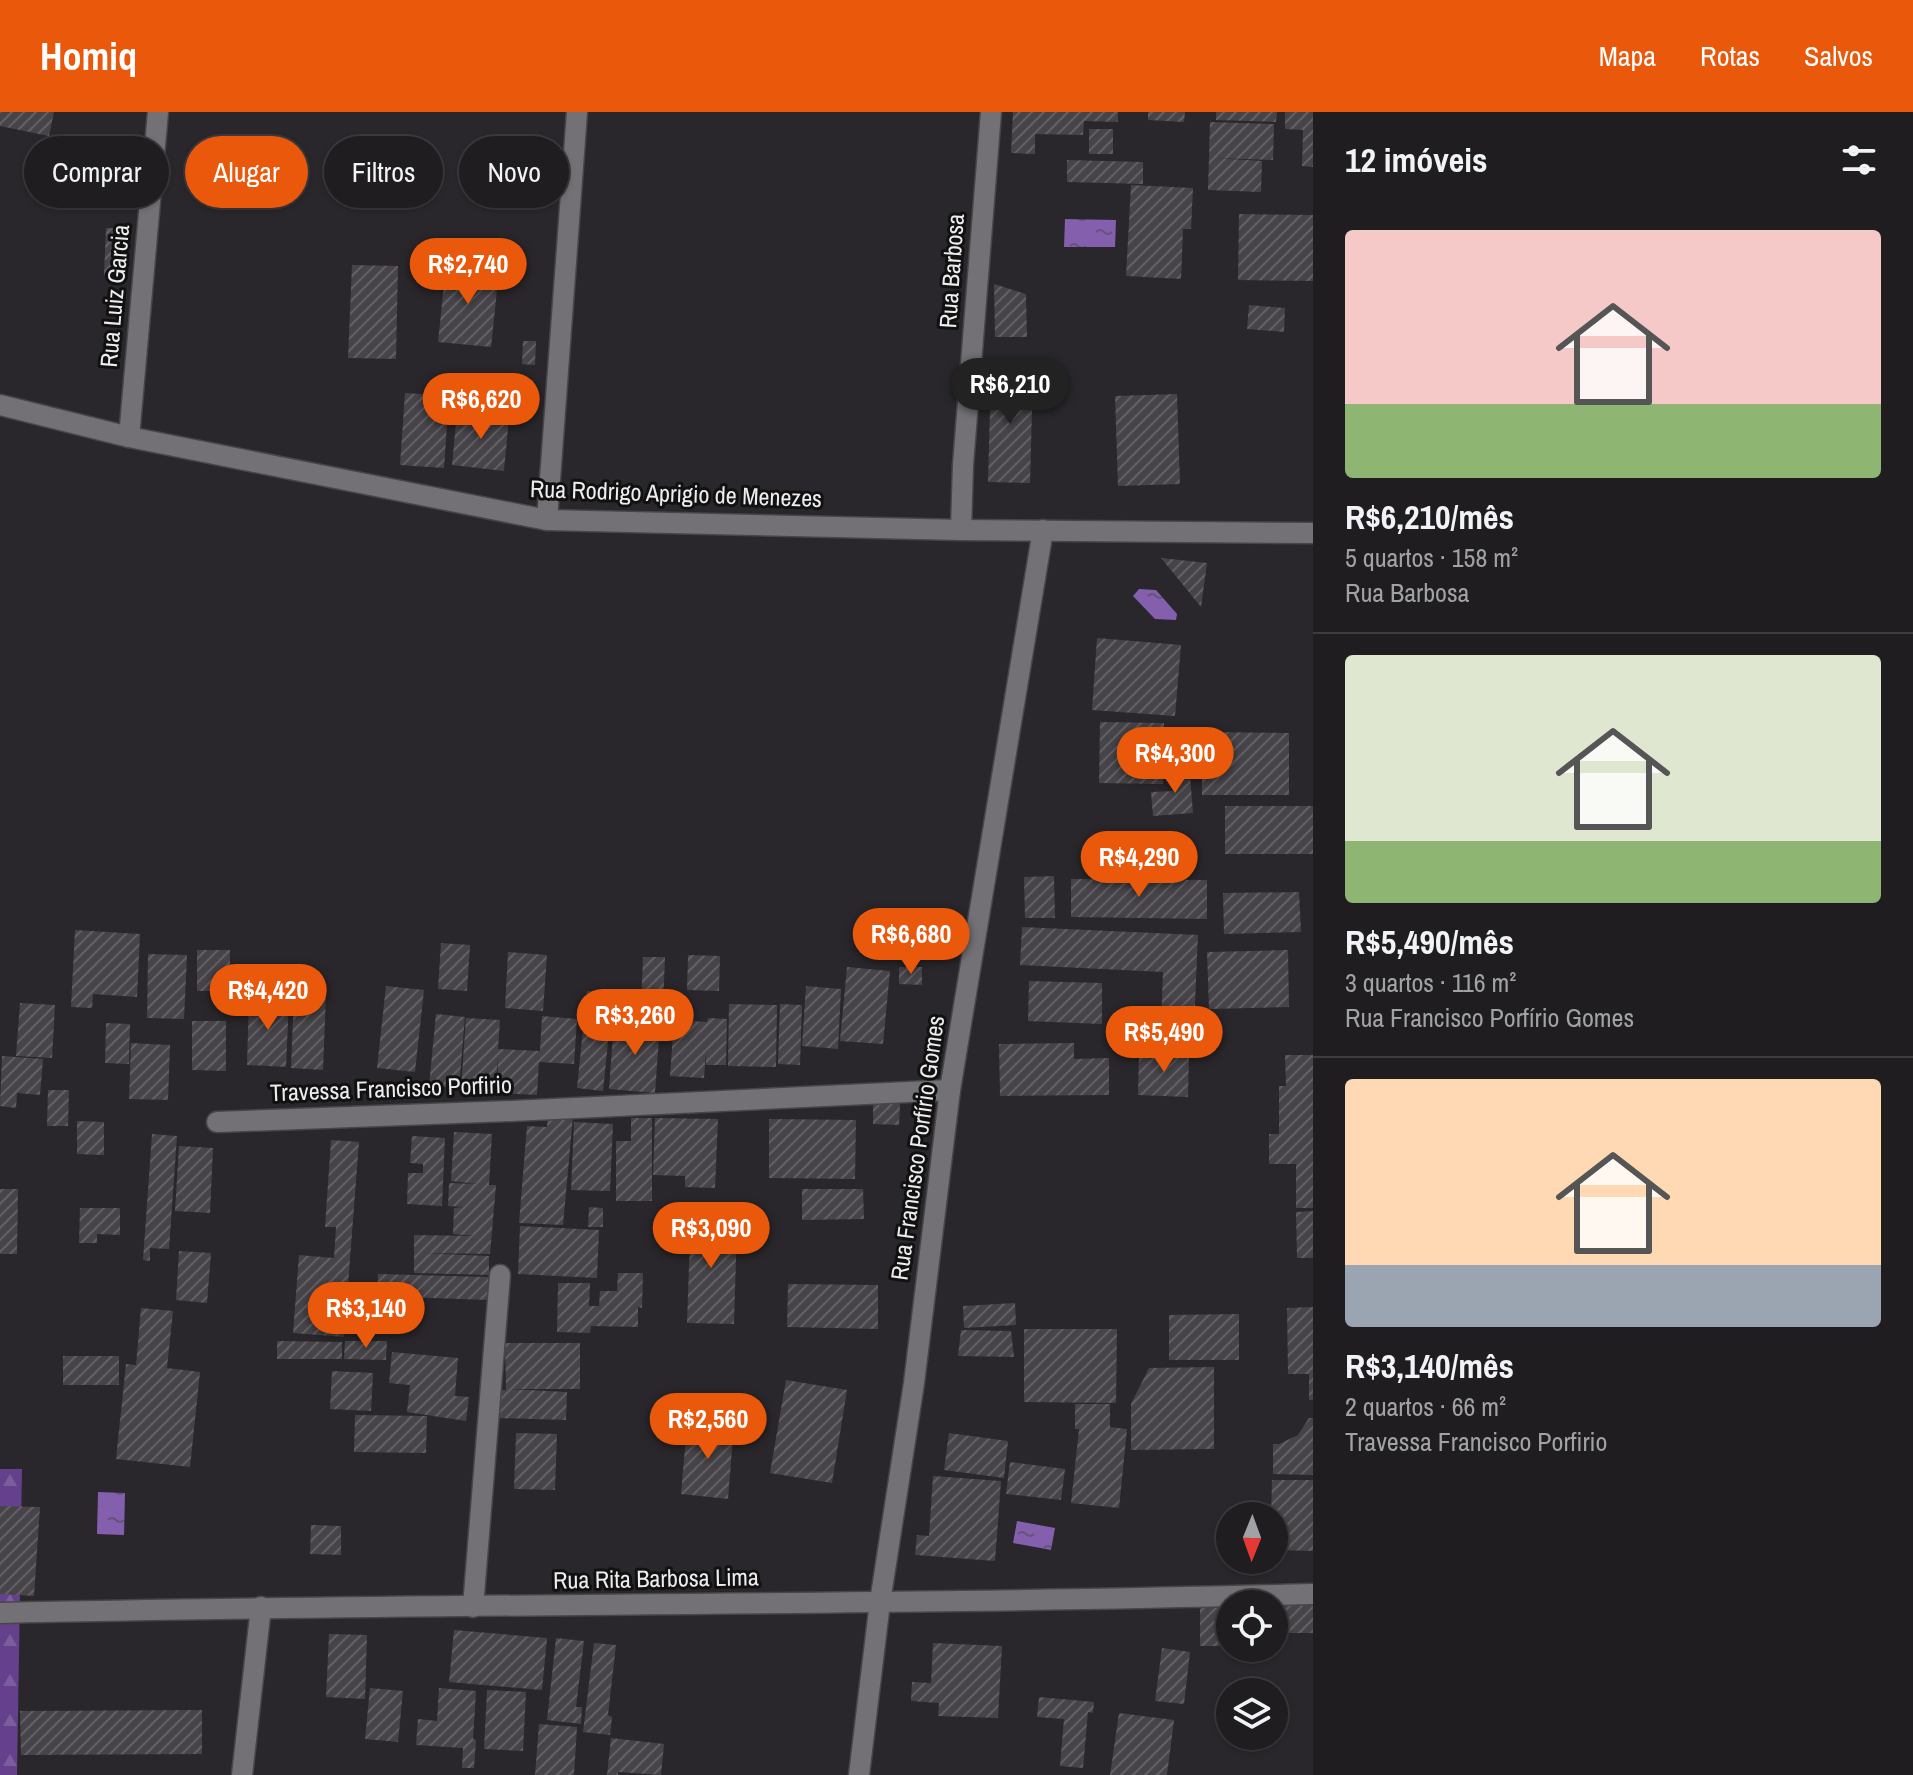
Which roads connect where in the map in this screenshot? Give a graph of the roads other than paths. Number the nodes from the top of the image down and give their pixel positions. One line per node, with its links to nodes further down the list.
1 (158, 112): 5 (street, Rua Luiz Garcia)
2 (577, 112): 6 (street)
3 (991, 112): 7 (street, Rua Barbosa)
4 (0, 405): 5 (street, Rua Rodrigo Aprigio de Menezes)
5 (129, 437): 6 (street, Rua Rodrigo Aprigio de Menezes)
6 (547, 520): 7 (street, Rua Rodrigo Aprigio de Menezes)
7 (961, 530): 8 (street, Rua Rodrigo Aprigio de Menezes)
8 (1043, 530): 9 (street, Rua Rodrigo Aprigio de Menezes); 10 (street, Rua Francisco Porfírio Gomes)
9 (1313, 533)
10 (950, 1090): 11 (street, Travessa Francisco Porfirio); 14 (street, Rua Francisco Porfírio Gomes)
11 (217, 1122)
12 (500, 1275): 16 (street)
13 (1313, 1594): 14 (street, Rua Rita Barbosa Lima)
14 (880, 1602): 16 (street, Rua Rita Barbosa Lima); 19 (street, Rua Francisco Porfírio Gomes)
15 (261, 1607): 16 (street, Rua Rita Barbosa Lima); 17 (street, Rua Rita Barbosa Lima); 18 (street)
16 (473, 1607)
17 (0, 1613)
18 (242, 1775)
19 (859, 1775)

